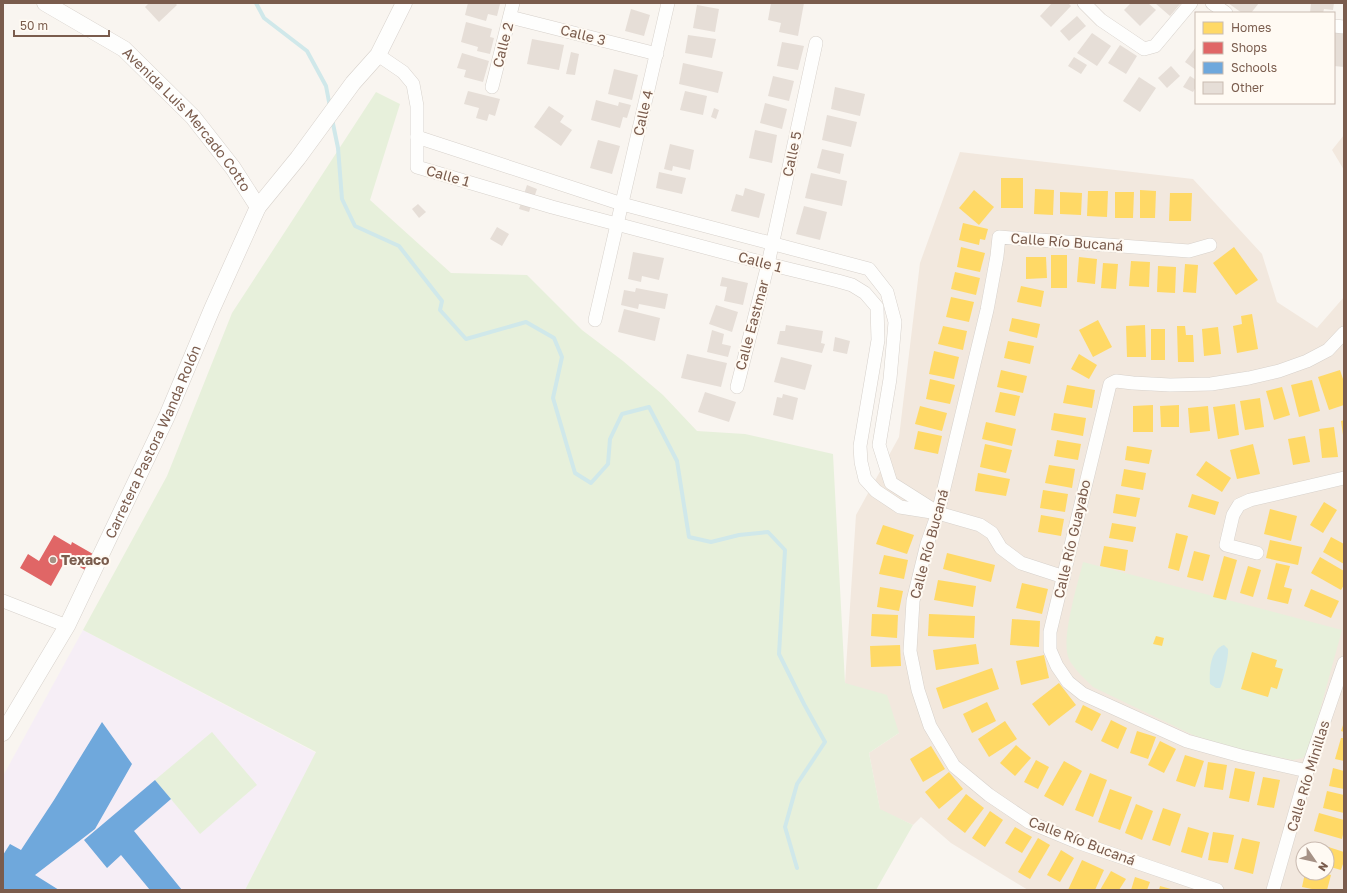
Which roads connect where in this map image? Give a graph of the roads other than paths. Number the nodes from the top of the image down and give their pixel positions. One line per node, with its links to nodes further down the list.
1 (46, 3): 16 (street, Avenida Luis Mercado Cotto)
2 (404, 3): 12 (street, Carretera Pastora Wanda Rolón)
3 (513, 3): 9 (street, Calle 2)
4 (668, 3): 11 (street, Calle 4)
5 (1084, 3): 6 (street)
6 (1191, 3)
7 (1212, 3): 8 (street)
8 (1225, 12)
9 (510, 16): 11 (street, Calle 3); 13 (street, Calle 2)
10 (816, 43): 18 (street, Calle 5)
11 (657, 54): 15 (street, Calle 4)
12 (378, 55): 14 (street, Calle 1); 16 (street, Carretera Pastora Wanda Rolón)
13 (492, 88)
14 (417, 137): 15 (street, Calle 1); 17 (street, Calle 1)
15 (622, 204): 17 (street, Calle 4); 18 (street, Calle 1)
16 (258, 207): 29 (street, Carretera Pastora Wanda Rolón)
17 (617, 223): 20 (street, Calle 1); 21 (street, Calle 4)
18 (772, 245): 20 (street, Calle 5); 25 (street, Calle 1)
19 (1210, 245): 25 (street, Calle Río Bucaná)
20 (768, 264): 23 (street, Calle Eastmar); 25 (street, Calle 1)
21 (595, 320)
22 (1344, 333): 27 (street, Calle Río Guayabo)
23 (736, 387)
24 (1344, 478): 26 (street)
25 (938, 513): 27 (street, Calle 1); 33 (street, Calle Río Bucaná)
26 (1257, 553)
27 (1064, 577): 32 (street, Calle Río Guayabo)
28 (3, 601): 29 (street)
29 (67, 626): 31 (street, Carretera Pastora Wanda Rolón)
30 (1344, 663): 32 (street, Calle Río Minillas)
31 (3, 733)
32 (1308, 771): 34 (street, Calle Río Minillas)
33 (1217, 890)
34 (1273, 890)

